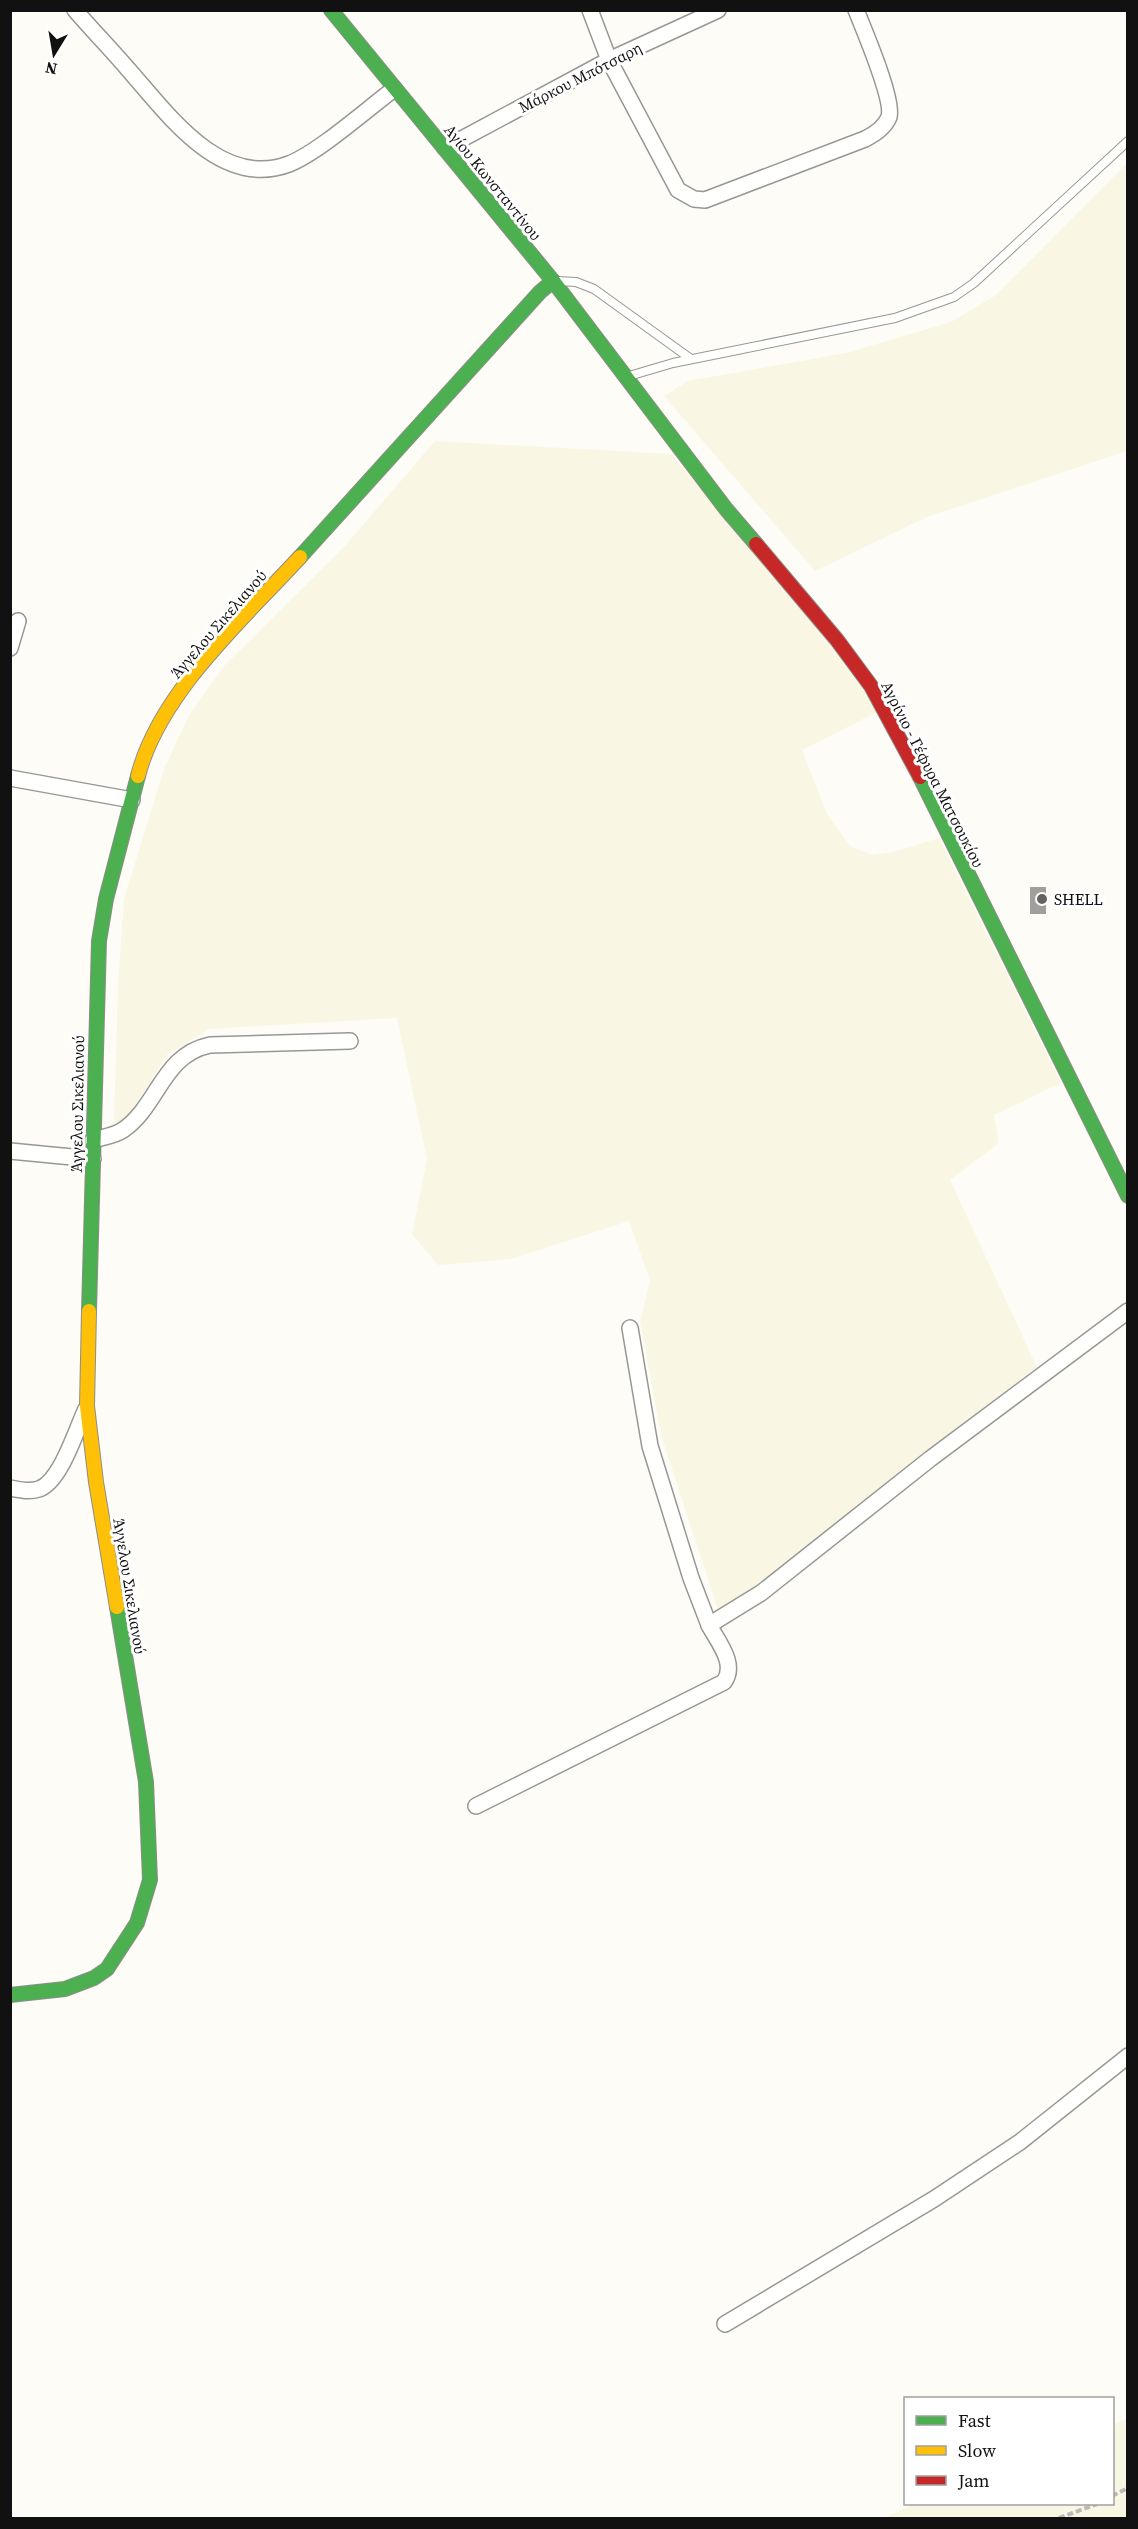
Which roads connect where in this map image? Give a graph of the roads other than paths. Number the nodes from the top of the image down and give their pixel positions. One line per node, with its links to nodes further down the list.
1 (75, 10): 7 (street)
2 (331, 10): 7 (street, Αγίου Κωνσταντίνου)
3 (590, 10): 6 (street)
4 (718, 10): 6 (street, Μάρκου Μπότσαρη)
5 (856, 10): 6 (street)
6 (609, 60): 9 (street, Μάρκου Μπότσαρη)
7 (394, 89): 9 (street, Αγίου Κωνσταντίνου)
8 (1128, 141): 11 (lane)
9 (445, 148): 10 (street, Αγίου Κωνσταντίνου)
10 (553, 282): 11 (lane); 12 (street, Αγίου Κωνσταντίνου); 16 (street, Άγγελου Σικελιανού)
11 (691, 359): 12 (lane)
12 (625, 378): 21 (street, Αγρίνιο - Γέφυρα Ματσουκίου)
13 (18, 621): 14 (street)
14 (10, 648)
15 (10, 778): 16 (street)
16 (132, 800): 18 (street, Άγγελου Σικελιανού)
17 (350, 1041): 18 (street)
18 (93, 1140): 20 (street, Άγγελου Σικελιανού)
19 (10, 1151): 20 (street)
20 (93, 1159): 24 (street, Άγγελου Σικελιανού)
21 (1128, 1196)
22 (1128, 1311): 26 (street)
23 (630, 1328): 26 (street)
24 (87, 1406): 25 (street); 28 (street, Άγγελου Σικελιανού)
25 (10, 1488)
26 (709, 1625): 27 (street)
27 (476, 1806)
28 (10, 1995)
29 (1128, 2056): 30 (street)
30 (725, 2324)

